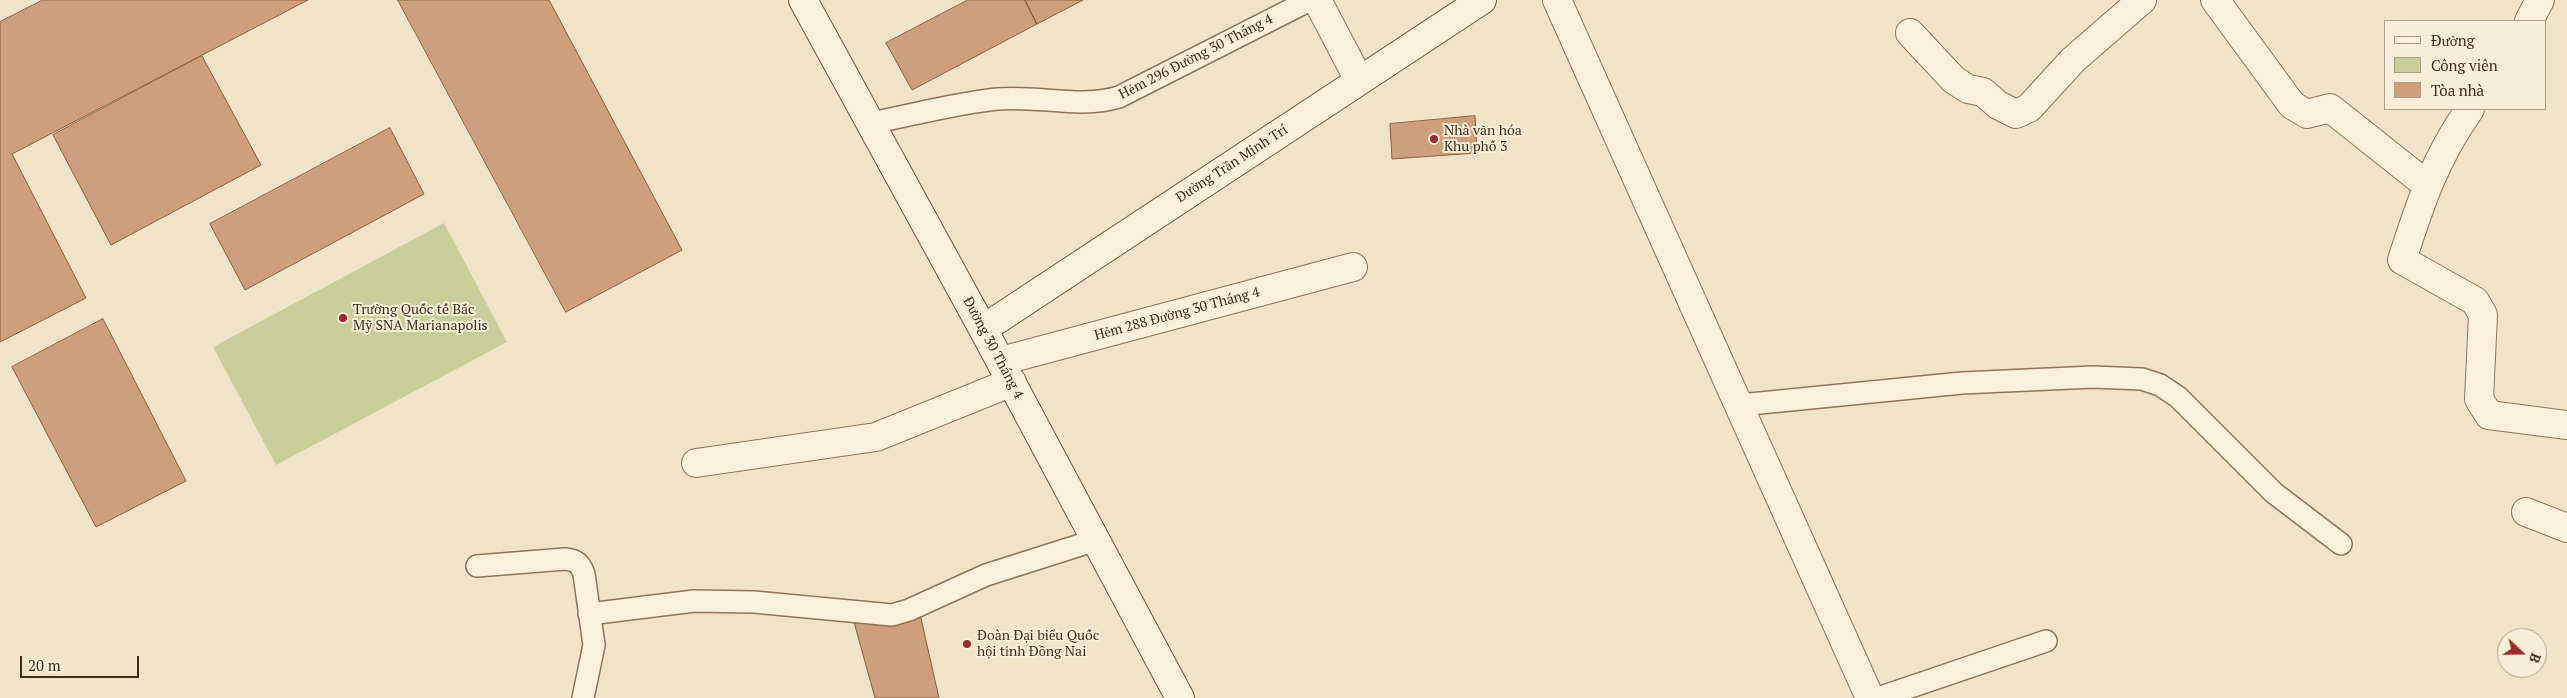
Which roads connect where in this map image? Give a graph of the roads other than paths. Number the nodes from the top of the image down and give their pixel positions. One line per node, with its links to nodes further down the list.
1 (803, 0): 13 (street, Đường 30 Tháng 4)
2 (1310, 0): 13 (lane, Hẻm 296 Đường 30 Tháng 4)
3 (1317, 0): 11 (street)
4 (1482, 0): 11 (street, Đường Trần Minh Trí)
5 (1557, 0): 18 (street)
6 (2142, 0): 10 (street)
7 (2215, 0): 14 (street)
8 (2540, 0): 9 (street)
9 (2530, 20)
10 (1910, 33)
11 (1359, 80): 16 (street, Đường Trần Minh Trí)
12 (2469, 110): 14 (street)
13 (871, 123): 16 (street, Đường 30 Tháng 4)
14 (2427, 185): 19 (street)
15 (1353, 266): 17 (street, Hẻm 288 Đường 30 Tháng 4)
16 (984, 329): 17 (street, Đường 30 Tháng 4)
17 (1006, 372): 20 (street, Hẻm 288 Đường 30 Tháng 4); 23 (street, Đường 30 Tháng 4)
18 (1740, 405): 24 (lane); 30 (street)
19 (2567, 425)
20 (696, 464)
21 (2526, 512): 22 (street)
22 (2567, 528)
23 (1096, 540): 26 (lane); 29 (street, Đường 30 Tháng 4)
24 (2341, 544)
25 (477, 566): 26 (lane)
26 (589, 614): 28 (lane)
27 (2046, 641): 31 (lane)
28 (583, 698)
29 (1180, 698)
30 (1870, 698)
31 (1878, 698)

